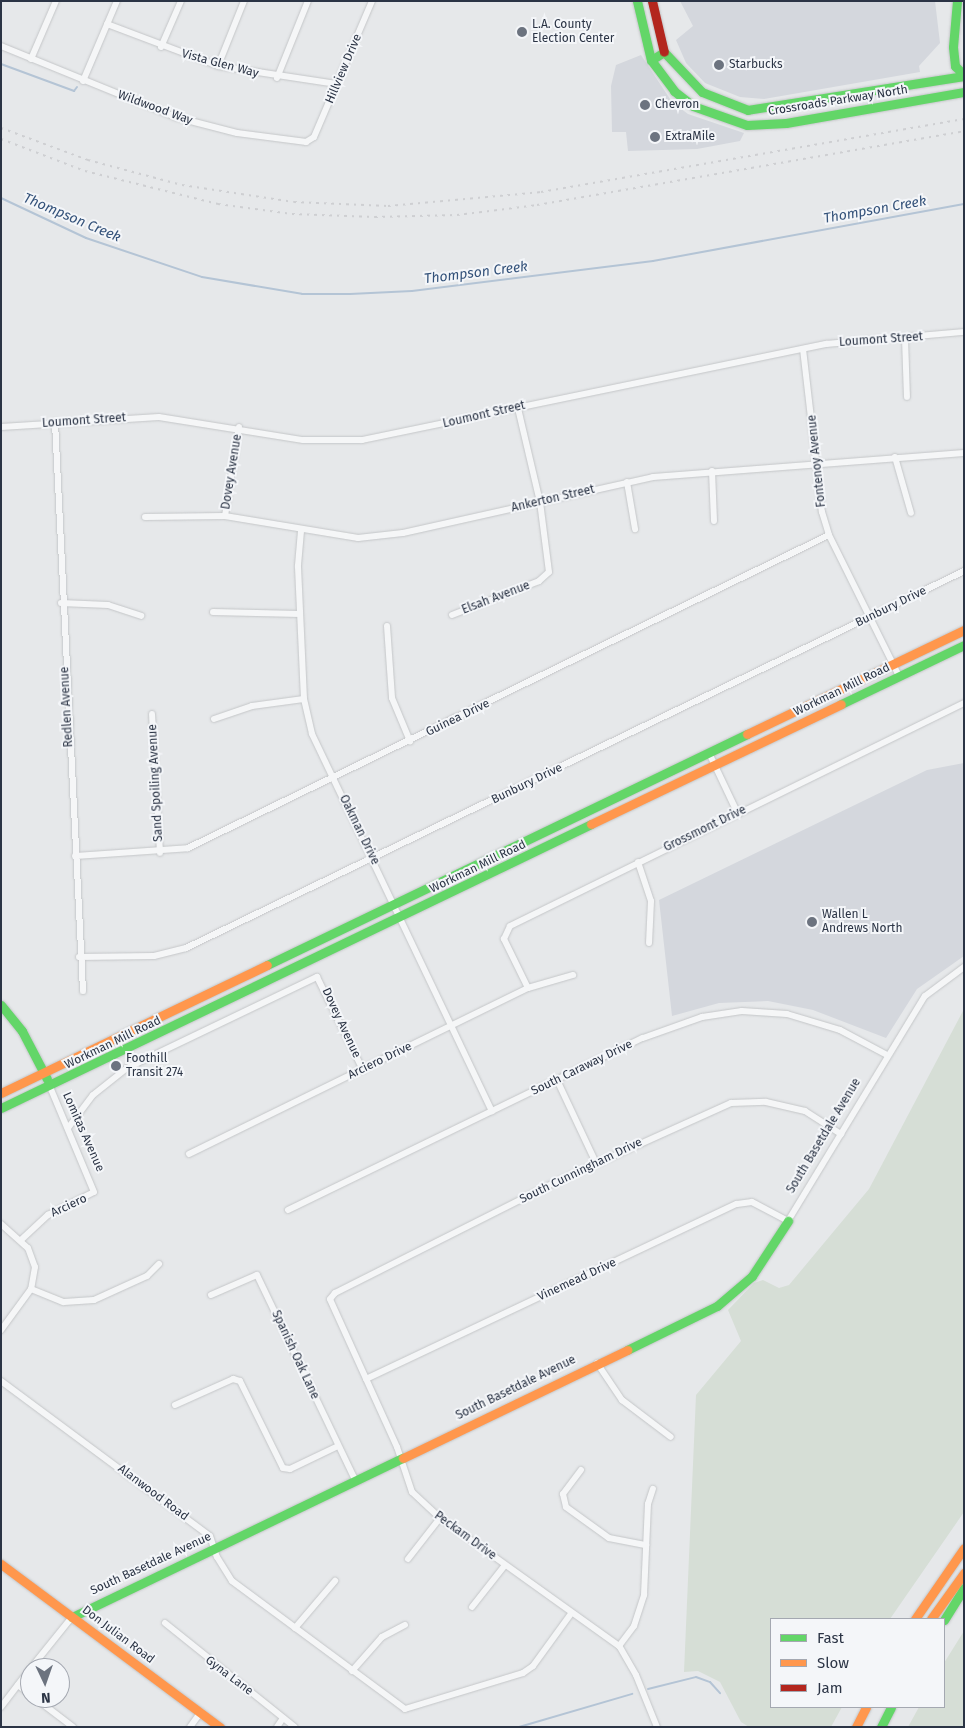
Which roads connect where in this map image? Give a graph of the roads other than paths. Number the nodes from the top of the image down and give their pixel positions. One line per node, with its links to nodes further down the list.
1 (56, 1): 14 (street)
2 (117, 1): 10 (street)
3 (181, 1): 12 (street)
4 (244, 1): 16 (street)
5 (308, 1): 18 (street)
6 (372, 1): 20 (street, Hillview Drive)
7 (637, 1): 15 (main road)
8 (652, 1): 13 (main road)
9 (957, 1): 17 (main road)
10 (107, 24): 12 (street, Vista Glen Way); 19 (street)
11 (1, 46): 14 (street, Wildwood Way)
12 (161, 47): 16 (street, Vista Glen Way)
13 (664, 52): 15 (main road); 22 (main road, Crossroads Parkway North)
14 (31, 59): 19 (street, Wildwood Way)
15 (651, 60): 23 (main road, Crossroads Parkway North)
16 (218, 66): 18 (street, Vista Glen Way)
17 (964, 76): 22 (main road, Crossroads Parkway North)
18 (277, 78): 20 (street, Vista Glen Way)
19 (83, 80): 24 (street, Wildwood Way)
20 (337, 84): 24 (street, Hillview Drive)
21 (964, 92): 23 (main road, Crossroads Parkway North)
22 (838, 97): 23 (main road)
23 (842, 114)
24 (314, 137)
25 (964, 332): 26 (street, Loumont Street)
26 (905, 338): 27 (street, Loumont Street); 28 (street)
27 (803, 349): 29 (street, Loumont Street); 35 (street, Fontenoy Avenue)
28 (907, 397)
29 (518, 408): 32 (street, Loumont Street); 38 (street, Elsah Avenue)
30 (56, 422): 31 (street, Loumont Street); 32 (street, Loumont Street); 47 (street, Redlen Avenue)
31 (1, 427)
32 (240, 427): 40 (street, Dovey Avenue)
33 (964, 452): 34 (street, Ankerton Street)
34 (895, 457): 35 (street, Ankerton Street); 39 (street)
35 (816, 463): 36 (street, Ankerton Street); 45 (street, Fontenoy Avenue)
36 (712, 471): 37 (street, Ankerton Street); 42 (street)
37 (627, 482): 38 (street, Ankerton Street); 43 (street)
38 (540, 502): 44 (street, Ankerton Street); 50 (street, Elsah Avenue)
39 (911, 513)
40 (225, 516): 41 (street, Ankerton Street); 44 (street, Ankerton Street)
41 (145, 517)
42 (714, 521)
43 (635, 529)
44 (301, 531): 49 (street, Oakman Drive)
45 (829, 535): 52 (street, Fontenoy Avenue); 62 (street, Guinea Drive)
46 (964, 571): 52 (street, Bunbury Drive)
47 (61, 603): 51 (street); 68 (street, Redlen Avenue)
48 (213, 612): 49 (street)
49 (300, 614): 58 (street, Oakman Drive)
50 (452, 615)
51 (141, 616)
52 (870, 618): 56 (street, Fontenoy Avenue); 69 (street, Bunbury Drive)
53 (387, 626): 62 (street)
54 (964, 630): 56 (main road, Workman Mill Road)
55 (964, 645): 57 (main road, Workman Mill Road)
56 (893, 664): 57 (street, Fontenoy Avenue); 63 (main road, Workman Mill Road)
57 (899, 676): 64 (main road, Workman Mill Road)
58 (304, 699): 61 (street); 65 (street, Oakman Drive)
59 (964, 703): 66 (street, Grossmont Drive)
60 (152, 714): 67 (street, Sand Spoiling Avenue)
61 (214, 720)
62 (410, 741): 65 (street, Guinea Drive)
63 (709, 753): 64 (street); 71 (main road, Workman Mill Road)
64 (715, 766): 66 (street); 72 (main road, Workman Mill Road)
65 (334, 778): 67 (street, Guinea Drive); 69 (street, Oakman Drive)
66 (738, 814): 70 (street, Grossmont Drive)
67 (160, 852): 68 (street, Guinea Drive)
68 (75, 856): 74 (street, Redlen Avenue)
69 (373, 859): 71 (street, Oakman Drive); 74 (street, Bunbury Drive)
70 (638, 862): 73 (street); 77 (street, Grossmont Drive)
71 (396, 906): 72 (street, Oakman Drive); 83 (main road, Workman Mill Road)
72 (402, 918): 80 (street, Oakman Drive); 85 (main road, Workman Mill Road)
73 (649, 943)
74 (79, 958): 78 (street, Redlen Avenue)
75 (964, 967): 81 (street, South Basetdale Avenue)
76 (573, 975): 77 (street, Arciero Drive)
77 (528, 988): 80 (street, Arciero Drive)
78 (83, 991)
79 (1, 1005): 83 (main road, Lomitas Avenue)
80 (451, 1026): 82 (street, Arciero Drive); 88 (street, Oakman Drive)
81 (888, 1055): 84 (street, South Caraway Drive); 90 (street, South Basetdale Avenue)
82 (363, 1070): 89 (street, Dovey Avenue); 91 (street, Arciero Drive)
83 (45, 1075): 85 (main road, Lomitas Avenue); 86 (main road, Workman Mill Road)
84 (557, 1080): 88 (street, South Caraway Drive); 92 (street)
85 (50, 1087): 87 (main road, Workman Mill Road); 89 (street, Lomitas Avenue)
86 (1, 1093)
87 (1, 1108)
88 (492, 1111): 94 (street, South Caraway Drive)
89 (68, 1128): 93 (street, Lomitas Avenue)
90 (841, 1134): 92 (street, South Cunningham Drive); 95 (street, South Basetdale Avenue)
91 (189, 1154)
92 (596, 1163): 101 (street, South Cunningham Drive)
93 (94, 1192): 97 (street, Arciero)
94 (288, 1210)
95 (788, 1221): 103 (main road, South Basetdale Avenue); 104 (street, Vinemead Drive)
96 (1, 1224): 97 (street)
97 (21, 1240): 99 (street)
98 (159, 1264): 99 (street)
99 (31, 1289): 102 (street)
100 (211, 1295): 108 (street, Spanish Oak Lane)
101 (330, 1299): 104 (street, Peckam Drive)
102 (1, 1330)
103 (596, 1363): 107 (street); 109 (main road, South Basetdale Avenue)
104 (366, 1379): 109 (street, Peckam Drive)
105 (1, 1381): 115 (street, Alanwood Road)
106 (175, 1405): 108 (street)
107 (671, 1437)
108 (338, 1446): 111 (street, Spanish Oak Lane)
109 (399, 1459): 111 (main road, South Basetdale Avenue); 113 (street, Peckam Drive)
110 (581, 1470): 114 (street)
111 (355, 1480): 115 (main road, South Basetdale Avenue)
112 (653, 1489): 114 (street)
113 (440, 1518): 117 (street); 120 (street, Peckam Drive)
114 (646, 1544): 134 (street)
115 (215, 1548): 126 (main road, South Basetdale Avenue); 133 (street, Alanwood Road)
116 (964, 1548): 127 (main road)
117 (408, 1559)
118 (964, 1560): 128 (main road)
119 (1, 1564): 126 (main road, Don Julian Road)
120 (505, 1565): 124 (street); 125 (street, Peckam Drive)
121 (964, 1572): 129 (main road)
122 (335, 1581): 133 (street)
123 (964, 1588): 130 (main road)
124 (472, 1607)
125 (570, 1615): 134 (street, Peckam Drive); 136 (street, Alanwood Road)
126 (72, 1617): 135 (street, South Basetdale Avenue); 143 (main road, Don Julian Road)
127 (916, 1618)
128 (925, 1618)
129 (932, 1618)
130 (945, 1618)
131 (165, 1623): 144 (street, Gyna Lane)
132 (405, 1626): 136 (street)
133 (295, 1628): 136 (street, Alanwood Road)
134 (619, 1646): 150 (street, Peckam Drive)
135 (38, 1658)
136 (352, 1671)
137 (20, 1682): 138 (street, South Basetdale Avenue)
138 (18, 1685): 139 (street, South Basetdale Avenue)
139 (1, 1707)
140 (48, 1708): 145 (street)
141 (866, 1708): 151 (main road)
142 (889, 1710): 152 (main road)
143 (201, 1712): 146 (street); 147 (main road, Don Julian Road)
144 (283, 1718): 148 (street); 149 (street, Gyna Lane)
145 (72, 1727)
146 (190, 1727)
147 (220, 1727)
148 (276, 1727)
149 (295, 1727)
150 (657, 1727)
151 (856, 1727)
152 (881, 1727)

